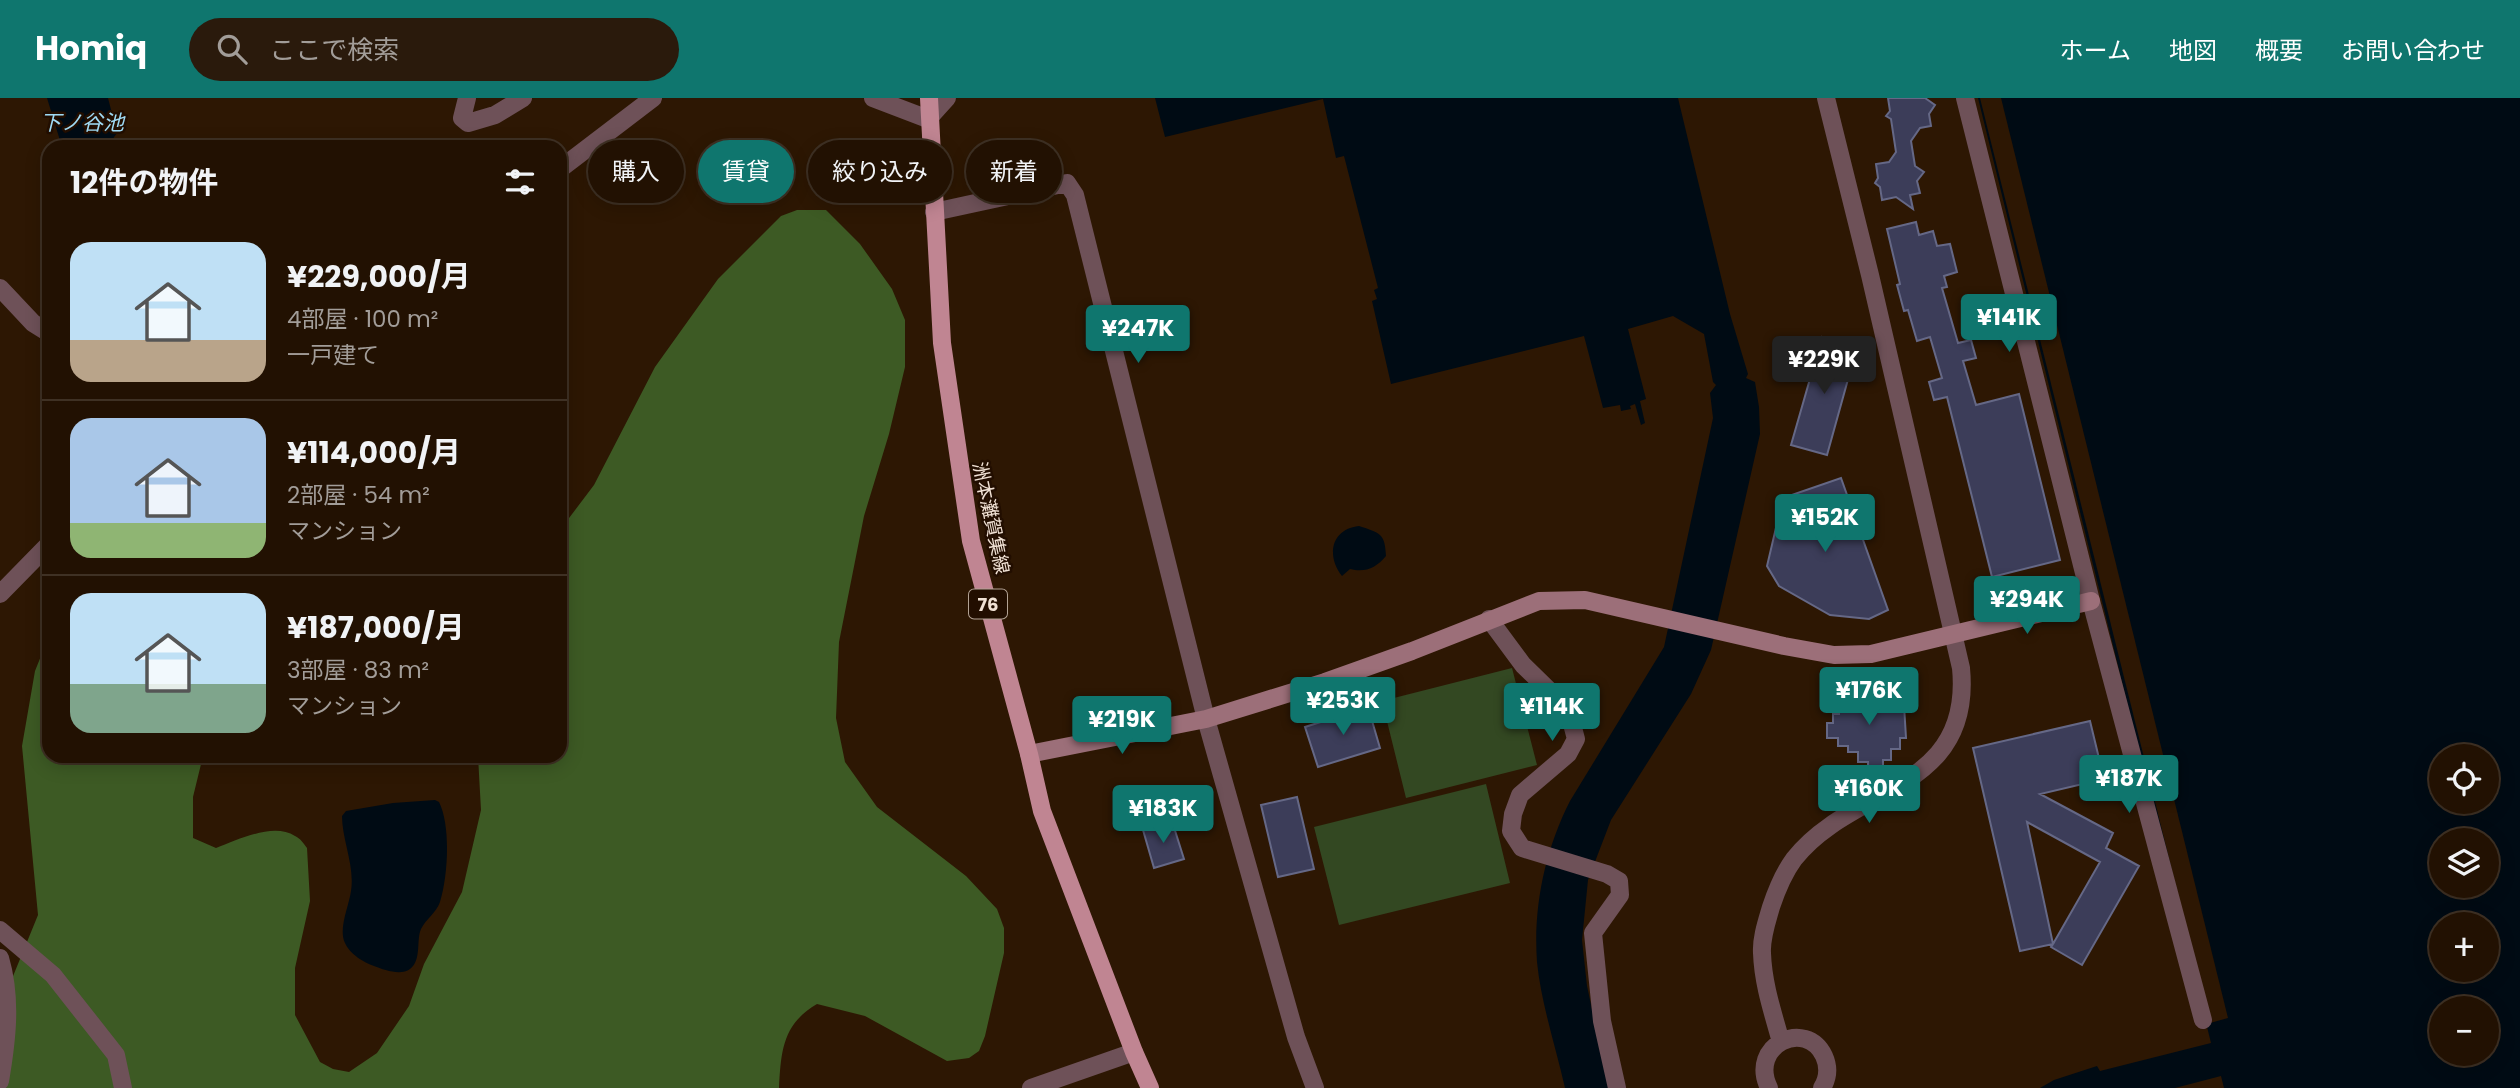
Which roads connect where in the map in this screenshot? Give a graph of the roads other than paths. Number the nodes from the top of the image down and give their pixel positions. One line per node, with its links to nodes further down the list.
1 (467, 98): 2 (street)
2 (523, 98)
3 (653, 98): 10 (street)
4 (873, 98): 9 (street)
5 (929, 98): 9 (main road, 洲本灘賀集線 / 76)
6 (947, 98): 9 (street)
7 (1826, 98): 18 (street)
8 (1965, 98): 16 (street)
9 (928, 119): 11 (main road, 洲本灘賀集線 / 76)
10 (567, 164)
11 (934, 212): 19 (street); 20 (main road, 洲本灘賀集線 / 76)
12 (0, 288): 13 (street)
13 (42, 329)
14 (42, 551): 15 (street)
15 (0, 594)
16 (2091, 601): 18 (street); 23 (street)
17 (1489, 619): 18 (street); 19 (street); 32 (street)
18 (1953, 633): 24 (street)
19 (1206, 719): 20 (street); 31 (street)
20 (1029, 754): 25 (main road, 洲本灘賀集線 / 76)
21 (0, 930): 28 (street)
22 (0, 958): 26 (street)
23 (2203, 1020)
24 (1781, 1042): 27 (street); 33 (street)
25 (1134, 1052): 29 (street); 30 (main road, 洲本灘賀集線 / 76)
26 (0, 1081)
27 (1825, 1087)
28 (123, 1088)
29 (1031, 1088)
30 (1150, 1088)
31 (1315, 1088)
32 (1617, 1088)
33 (1769, 1088)

